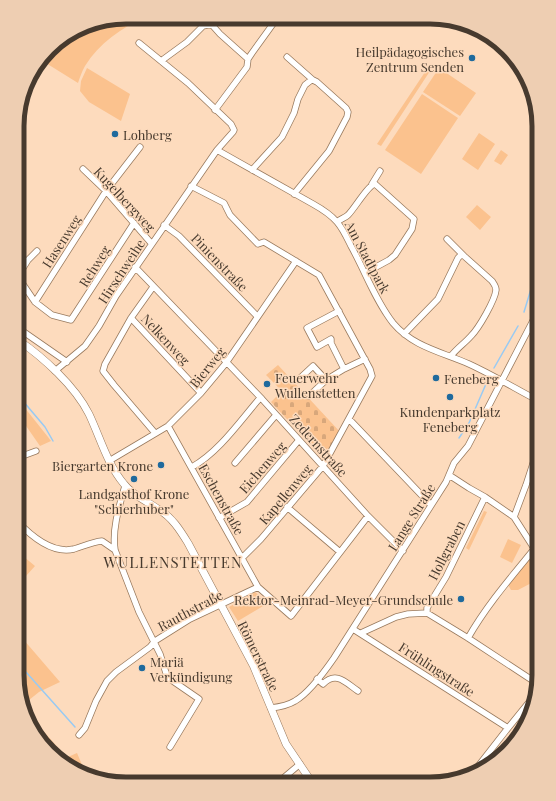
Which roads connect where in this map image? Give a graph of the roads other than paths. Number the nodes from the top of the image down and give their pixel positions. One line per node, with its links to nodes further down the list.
1 (274, 24): 5 (street)
2 (212, 25): 5 (street); 6 (street)
3 (139, 43): 6 (street)
4 (287, 57): 7 (street)
5 (248, 59): 8 (street)
6 (161, 61): 8 (street)
7 (313, 80): 12 (street); 17 (street)
8 (215, 110): 10 (street)
9 (140, 147): 16 (street, Hasenweg)
10 (217, 150): 12 (street, Am Stadtpark); 15 (street, Hirschweihe)
11 (83, 169): 16 (street, Kugelbergweg)
12 (252, 170): 17 (street, Am Stadtpark)
13 (380, 171): 14 (street)
14 (372, 184): 18 (street); 28 (street)
15 (191, 186): 20 (street, Hirschweihe); 25 (street)
16 (106, 191): 19 (street, Kugelbergweg); 31 (street, Hasenweg)
17 (294, 194): 18 (street, Am Stadtpark)
18 (337, 222): 28 (street, Am Stadtpark)
19 (134, 223): 22 (street, Kugelbergweg); 31 (street, Rehweg)
20 (164, 225): 22 (street, Hirschweihe); 33 (street, Pinienstraße)
21 (446, 239): 24 (street)
22 (151, 243): 27 (street, Hirschweihe)
23 (37, 250): 26 (street)
24 (464, 256): 37 (street); 39 (street)
25 (296, 261): 32 (street); 33 (street, Bierweg)
26 (24, 267)
27 (135, 268): 30 (street, Zedernstraße); 41 (street, Hirschweihe)
28 (365, 273): 37 (street, Am Stadtpark)
29 (24, 286): 31 (street)
30 (153, 287): 34 (street); 42 (street, Zedernstraße)
31 (35, 302)
32 (339, 311): 40 (street); 43 (street)
33 (257, 316): 42 (street, Bierweg)
34 (132, 318): 48 (street, Nelkenweg); 55 (street)
35 (532, 322): 47 (street, Lange Straße)
36 (24, 332): 41 (street)
37 (404, 334): 39 (street, Am Stadtpark)
38 (24, 345): 44 (main road, Römerstraße)
39 (451, 356): 47 (street, Am Stadtpark)
40 (365, 359): 43 (street); 53 (street, Kapellenweg)
41 (67, 362): 44 (street, Hirschweihe)
42 (226, 363): 48 (street, Bierweg); 51 (street, Zedernstraße)
43 (344, 370): 46 (street)
44 (55, 371): 59 (main road, Römerstraße)
45 (298, 380): 46 (street)
46 (326, 380): 49 (street)
47 (501, 381): 50 (street, Am Stadtpark); 64 (street, Lange Straße)
48 (201, 393): 54 (street, Bierweg)
49 (309, 396)
50 (532, 397)
51 (260, 398): 52 (street, Zedernstraße); 62 (street)
52 (276, 415): 56 (street, Zedernstraße); 60 (street)
53 (350, 419): 61 (street, Kapellenweg); 67 (street)
54 (168, 426): 55 (street, Bierweg); 62 (street, Eschenstraße)
55 (155, 434): 59 (street, Bierweg)
56 (299, 440): 61 (street, Zedernstraße); 71 (street, Eichenweg)
57 (36, 451): 58 (street)
58 (24, 455)
59 (109, 461): 65 (main road, Römerstraße)
60 (235, 463)
61 (323, 466): 68 (street, Kapellenweg); 69 (street, Zedernstraße)
62 (192, 467): 71 (street, Eschenstraße)
63 (532, 467): 70 (street)
64 (450, 475): 66 (street); 67 (street, Lange Straße)
65 (125, 486): 74 (street); 80 (main road, Römerstraße)
66 (485, 497): 70 (street); 81 (street, Hollgraben)
67 (431, 505): 75 (street, Lange Straße)
68 (287, 507): 76 (street); 78 (street, Kapellenweg)
69 (368, 516): 75 (street, Zedernstraße); 76 (street)
70 (514, 517): 73 (street)
71 (219, 518): 78 (street, Eschenstraße)
72 (24, 526): 74 (street)
73 (532, 544)
74 (115, 550): 85 (street)
75 (403, 550): 82 (street, Lange Straße)
76 (340, 552): 79 (street, Eschenstraße)
77 (532, 552): 84 (street)
78 (242, 558): 79 (street, Eschenstraße)
79 (258, 587): 80 (street, Rauthstraße)
80 (221, 604): 85 (street, Rauthstraße); 90 (main road, Römerstraße)
81 (426, 613): 83 (street); 84 (street)
82 (353, 629): 83 (street, Frühlingstraße); 86 (street, Lange Straße)
83 (361, 633): 91 (street, Frühlingstraße)
84 (468, 638): 87 (street)
85 (154, 642): 92 (street, Rauthstraße); 93 (street)
86 (317, 679): 88 (street); 90 (street, Lange Straße)
87 (532, 680)
88 (358, 691)
89 (528, 704): 91 (street)
90 (271, 708): 96 (main road, Römerstraße)
91 (508, 728): 94 (street)
92 (79, 735)
93 (170, 747)
94 (487, 755): 95 (street); 97 (street)
95 (491, 757)
96 (300, 764): 98 (street); 99 (main road, Römerstraße)
97 (480, 764)
98 (285, 777)
99 (308, 777)

